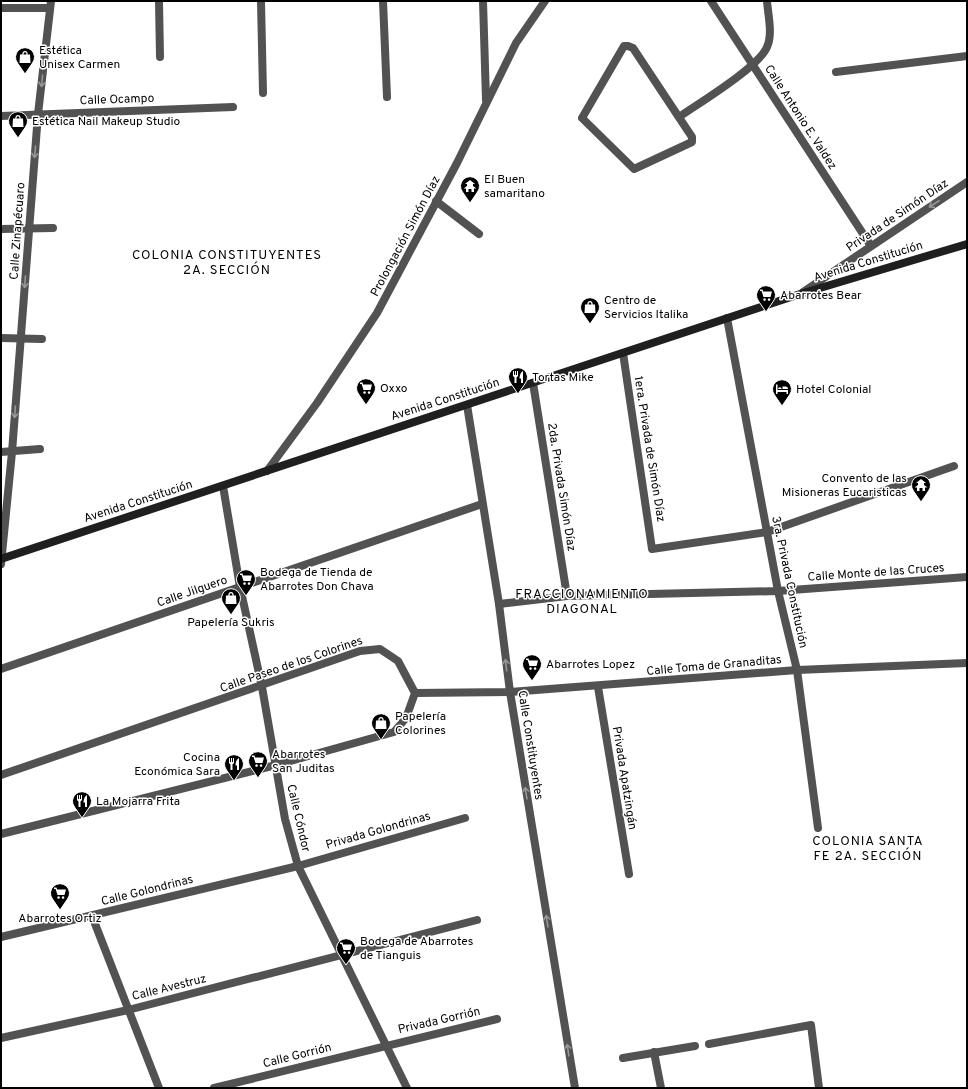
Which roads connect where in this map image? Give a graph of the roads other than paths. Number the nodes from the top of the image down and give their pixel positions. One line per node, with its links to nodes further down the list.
1 (158, 1): 11 (street)
2 (261, 1): 14 (street)
3 (383, 1): 15 (street)
4 (483, 1): 16 (street)
5 (545, 1): 16 (street, Prolongación Simón Díaz)
6 (711, 1): 12 (street, Calle Antonio E. Valdez)
7 (767, 1): 12 (street)
8 (50, 4): 9 (street); 18 (street, Calle Zinapécuaro, one-way to 18)
9 (1, 8)
10 (967, 56): 13 (street)
11 (160, 57)
12 (753, 64): 20 (street); 28 (street, Calle Antonio E. Valdez)
13 (836, 72)
14 (263, 94)
15 (387, 97)
16 (486, 100): 22 (street, Prolongación Simón Díaz)
17 (233, 107): 18 (street, Calle Ocampo)
18 (38, 114): 19 (street, Calle Ocampo); 23 (street, Calle Zinapécuaro, one-way to 23)
19 (1, 116)
20 (679, 118): 20 (street)
21 (967, 182): 28 (street, Privada de Simón Díaz, one-way to 28)
22 (436, 201): 26 (street); 41 (street, Prolongación Simón Díaz)
23 (29, 228): 24 (street); 25 (street); 31 (street, Calle Zinapécuaro, one-way to 31)
24 (53, 228)
25 (1, 229)
26 (479, 234)
27 (967, 244): 29 (main road, Avenida Constitución)
28 (871, 246): 29 (street, Privada de Simón Díaz)
29 (800, 294): 30 (main road, Avenida Constitución)
30 (727, 318): 34 (main road, Avenida Constitución); 44 (street, 3ra. Privada Constitución)
31 (20, 337): 32 (street); 33 (street); 39 (street, Calle Zinapécuaro, one-way to 39)
32 (1, 338)
33 (42, 339)
34 (623, 353): 35 (main road, Avenida Constitución); 44 (street, 1era. Privada de Simón Díaz)
35 (533, 382): 36 (main road, Avenida Constitución); 49 (street, 2da. Privada Simón Díaz)
36 (467, 405): 41 (main road, Avenida Constitución); 43 (street, Calle Constituyentes)
37 (40, 449): 39 (street)
38 (1, 452): 39 (street)
39 (12, 452): 45 (street, Calle Zinapécuaro)
40 (954, 466): 44 (street)
41 (267, 471): 42 (main road, Avenida Constitución)
42 (223, 486): 45 (main road, Avenida Constitución); 47 (street, Calle Cóndor)
43 (482, 504): 47 (street, Calle Jilguero); 50 (street, Calle Constituyentes)
44 (767, 532): 48 (street, 3ra. Privada Constitución)
45 (1, 561)
46 (967, 577): 48 (street, Calle Monte de las Cruces)
47 (240, 587): 52 (street, Calle Jilguero); 54 (street, Calle Cóndor)
48 (778, 591): 49 (street, Calle Monte de las Cruces); 53 (street, 3ra. Privada Constitución)
49 (567, 596): 50 (street, Calle Monte de las Cruces)
50 (498, 604): 56 (street, Calle Constituyentes, one-way to 50)
51 (967, 664): 53 (street, Calle Toma de Granaditas)
52 (1, 669)
53 (797, 670): 55 (street, Calle Toma de Granaditas); 61 (street, 3ra. Privada Constitución)
54 (262, 686): 57 (street, Calle Paseo de los Colorines); 58 (street, Calle Cóndor); 59 (street, Calle Paseo de los Colorines)
55 (598, 687): 56 (street, Calle Toma de Granaditas); 64 (street, Privada Apatzingán)
56 (510, 692): 57 (street, Calle Toma de Granaditas); 80 (street, Calle Constituyentes, one-way to 56)
57 (414, 693): 58 (street)
58 (276, 765): 62 (street); 63 (street, Calle Cóndor)
59 (1, 775)
60 (465, 818): 63 (street, Privada Golondrinas)
61 (818, 828)
62 (1, 834)
63 (298, 866): 65 (street, Calle Golondrinas); 68 (street, Calle Cóndor)
64 (629, 874)
65 (92, 916): 67 (street, Calle Golondrinas); 69 (street)
66 (477, 920): 68 (street, Calle Avestruz)
67 (1, 938)
68 (341, 956): 69 (street, Calle Avestruz); 73 (street, Calle Cóndor)
69 (128, 1010): 71 (street, Calle Avestruz); 77 (street)
70 (497, 1019): 73 (street, Privada Gorrión)
71 (1, 1038)
72 (708, 1044): 82 (street)
73 (387, 1045): 78 (street, Calle Gorrión); 79 (street, Calle Cóndor)
74 (695, 1046): 75 (street)
75 (654, 1052): 76 (street); 81 (street)
76 (623, 1058)
77 (159, 1088)
78 (214, 1088)
79 (407, 1088)
80 (574, 1088)
81 (661, 1088)
82 (819, 1088)

